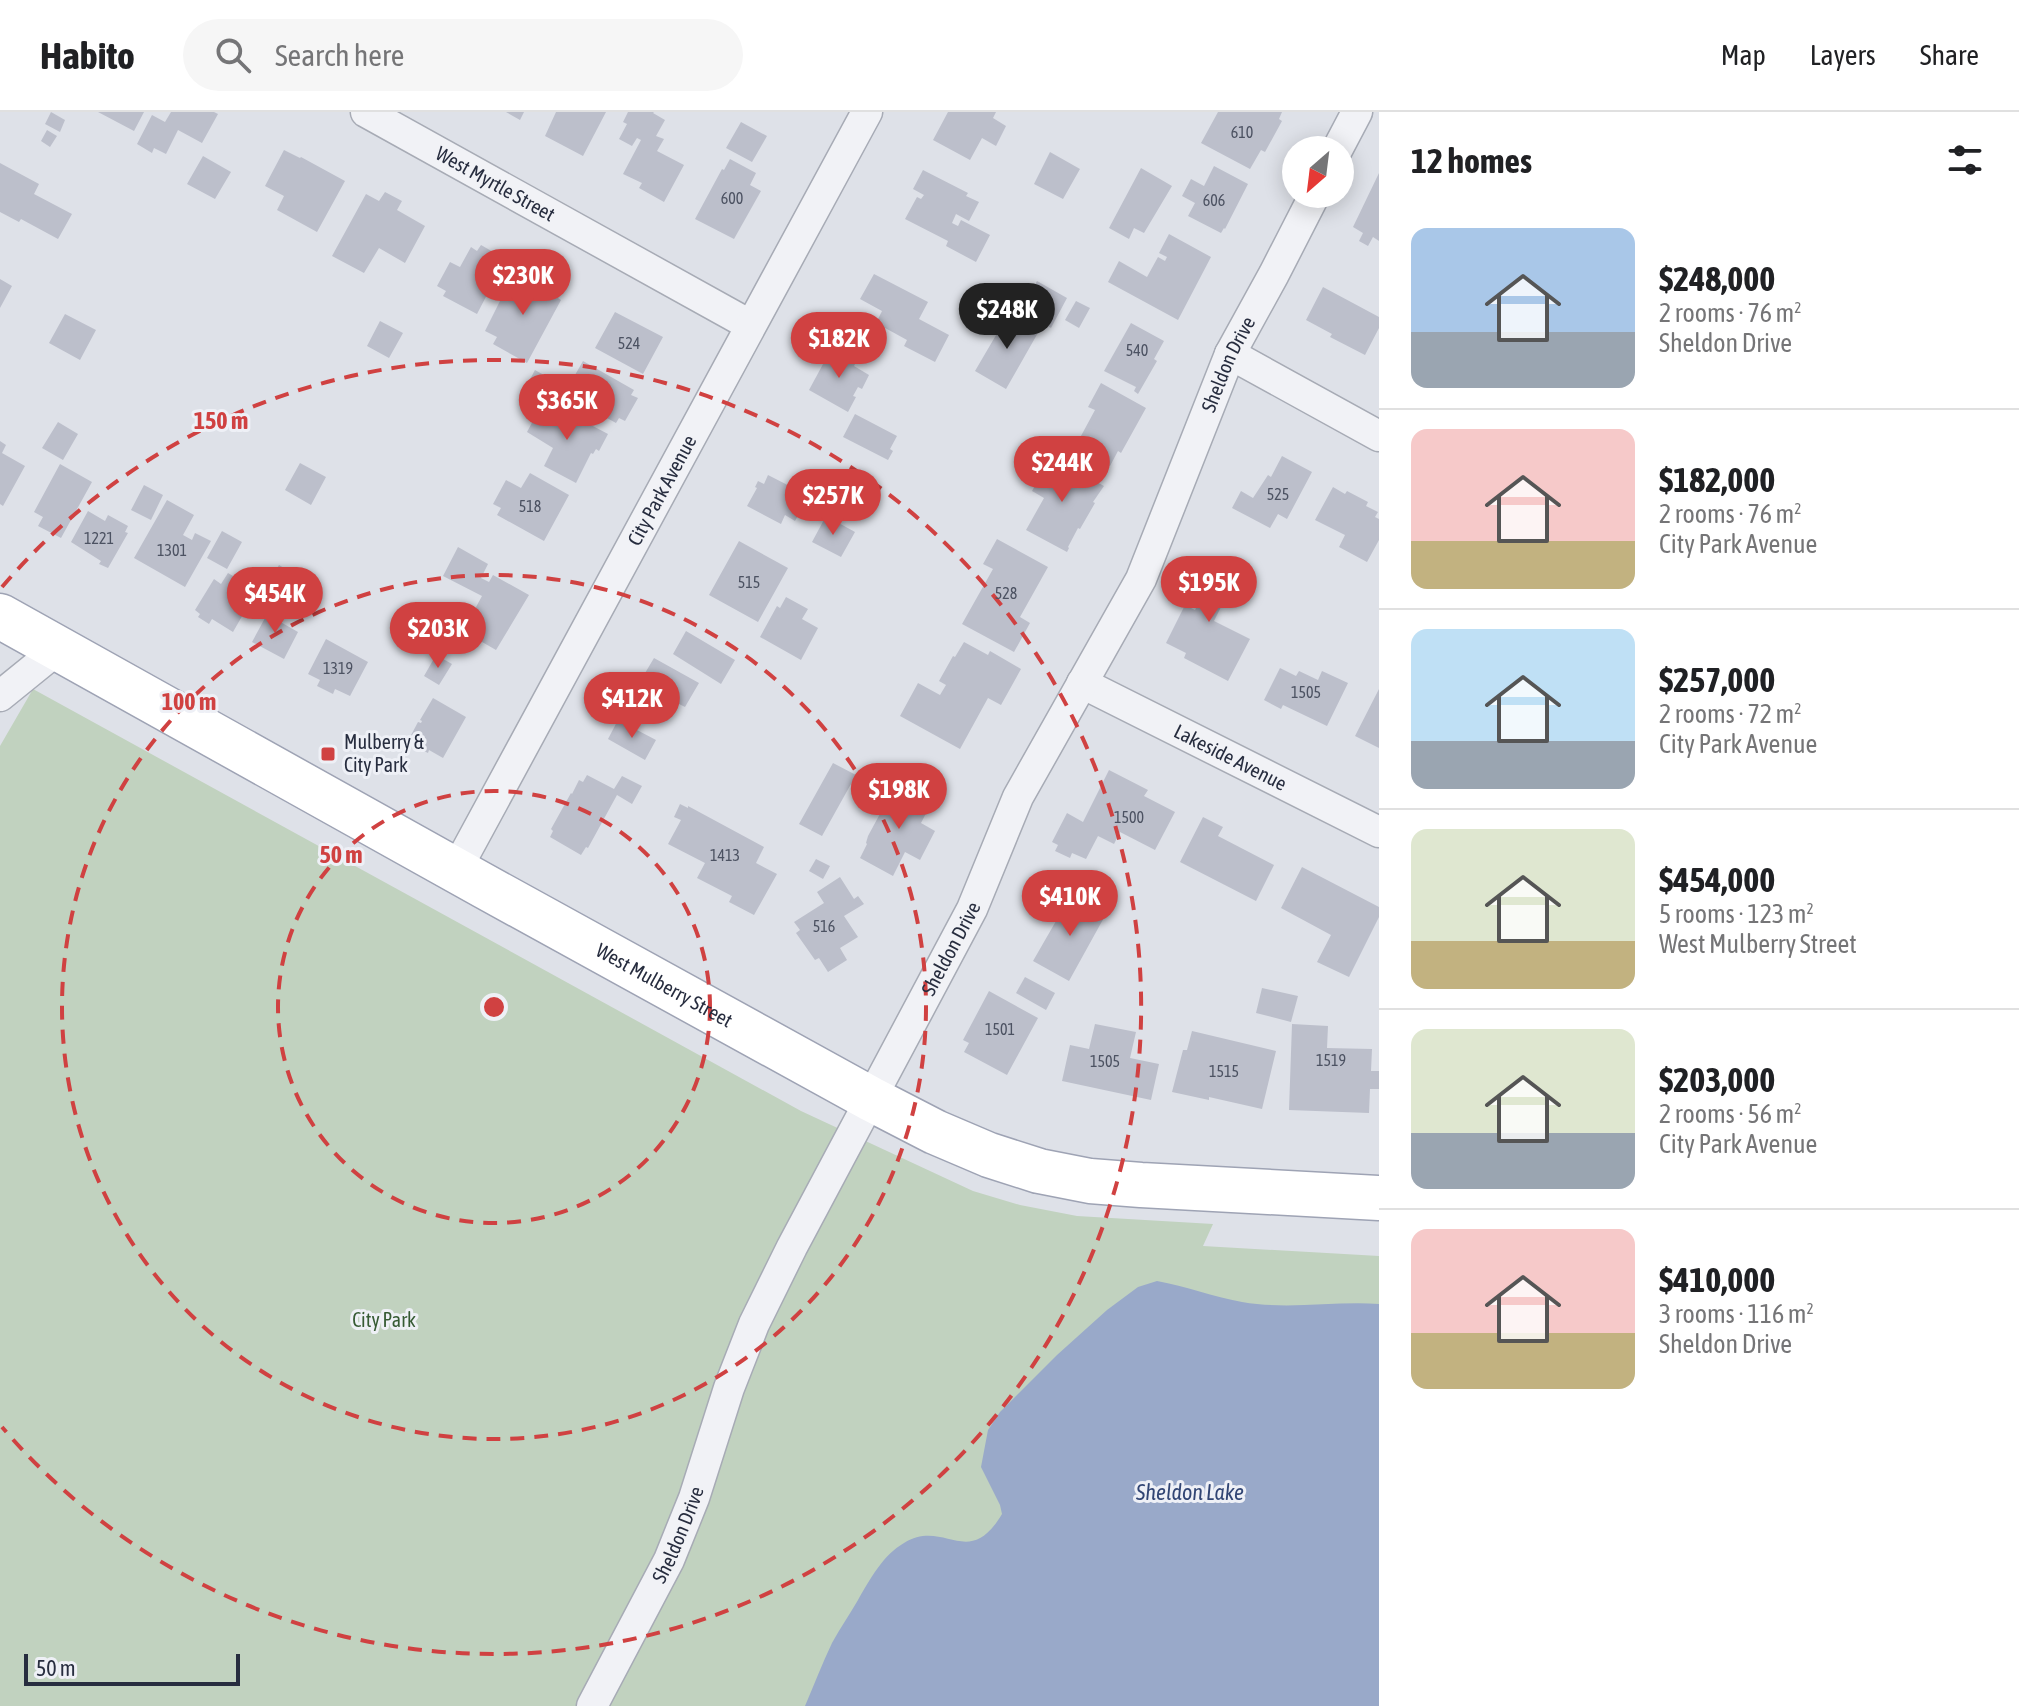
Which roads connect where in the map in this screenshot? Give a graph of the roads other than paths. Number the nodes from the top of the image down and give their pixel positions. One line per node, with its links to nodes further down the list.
1 (366, 112): 6 (street, West Myrtle Street)
2 (867, 112): 6 (street, City Park Avenue)
3 (1357, 112): 4 (street)
4 (1344, 136)
5 (1308, 208): 7 (street, Sheldon Drive)
6 (750, 325): 14 (street, City Park Avenue)
7 (1230, 354): 8 (street); 11 (street, Sheldon Drive)
8 (1379, 436)
9 (0, 616): 10 (main road, West Mulberry Street)
10 (58, 649): 12 (street); 14 (main road, West Mulberry Street)
11 (1082, 683): 13 (street, Lakeside Avenue); 15 (street, Sheldon Drive)
12 (0, 696)
13 (1379, 832)
14 (456, 870): 15 (main road, West Mulberry Street)
15 (871, 1099): 16 (main road, West Mulberry Street); 17 (street, Sheldon Drive)
16 (1379, 1198)
17 (592, 1706)

